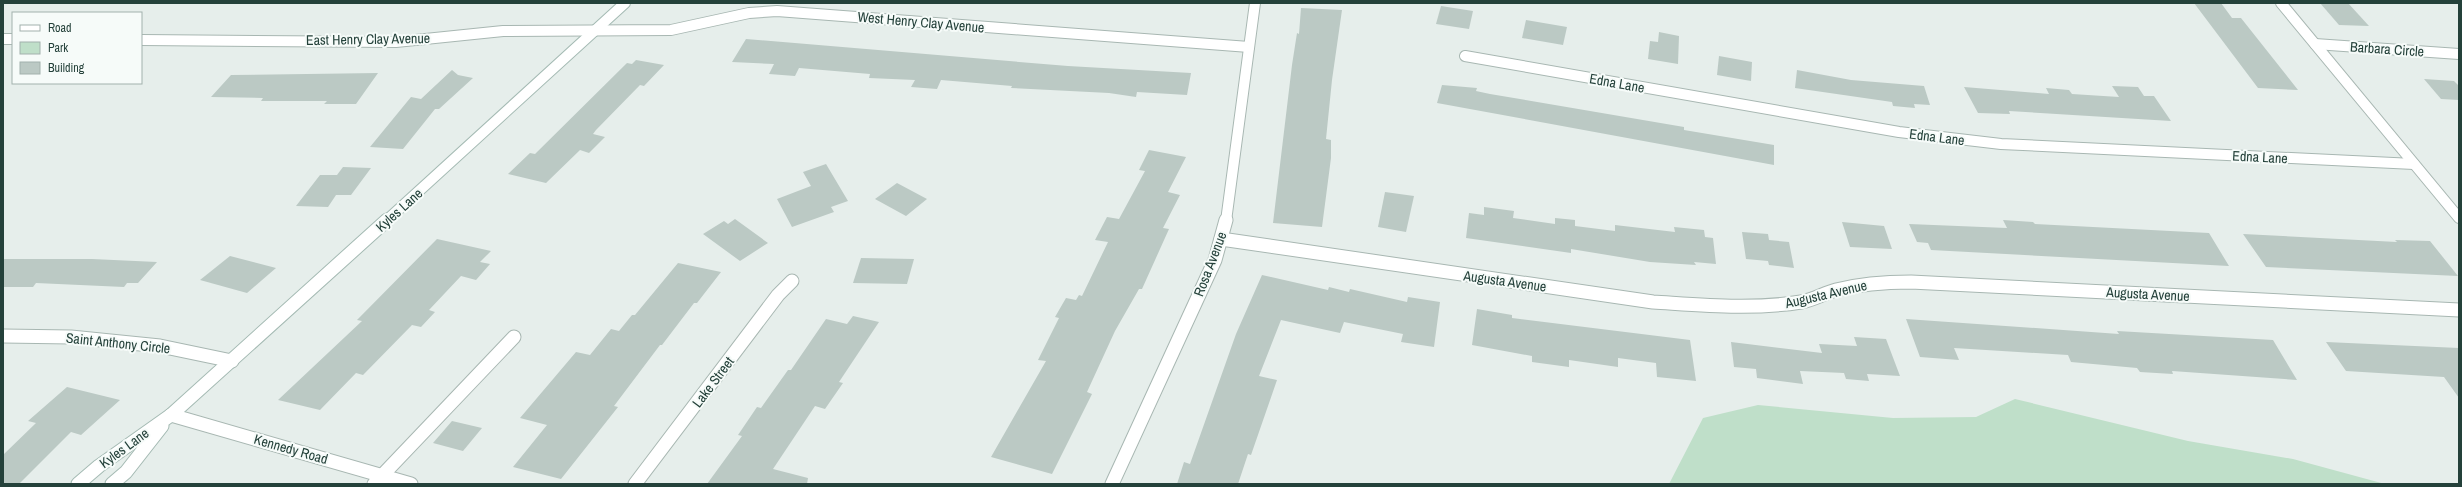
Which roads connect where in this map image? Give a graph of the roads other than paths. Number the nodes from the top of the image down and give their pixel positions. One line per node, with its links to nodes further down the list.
1 (625, 3): 4 (street, Kyles Lane)
2 (1255, 3): 7 (street, Rosa Avenue)
3 (2281, 3): 6 (street)
4 (594, 32): 5 (street, East Henry Clay Avenue); 7 (street, West Henry Clay Avenue); 17 (street, Kyles Lane)
5 (142, 40)
6 (2315, 44): 8 (street, Barbara Circle); 10 (street)
7 (1249, 47): 12 (street, Rosa Avenue)
8 (2459, 54)
9 (1465, 56): 10 (street, Edna Lane)
10 (2414, 164): 11 (street)
11 (2459, 218)
12 (1221, 239): 14 (street, Augusta Avenue); 24 (street, Rosa Avenue)
13 (792, 281): 23 (street, Lake Street)
14 (2459, 310)
15 (3, 336): 17 (street, Saint Anthony Circle)
16 (514, 337): 19 (street)
17 (232, 361): 18 (street, Kyles Lane)
18 (172, 415): 19 (street, Kennedy Road); 20 (street, Kyles Lane); 21 (street, Kyles Lane)
19 (378, 480): 22 (street, Kennedy Road)
20 (78, 484)
21 (112, 484)
22 (411, 484)
23 (635, 484)
24 (1112, 484)

